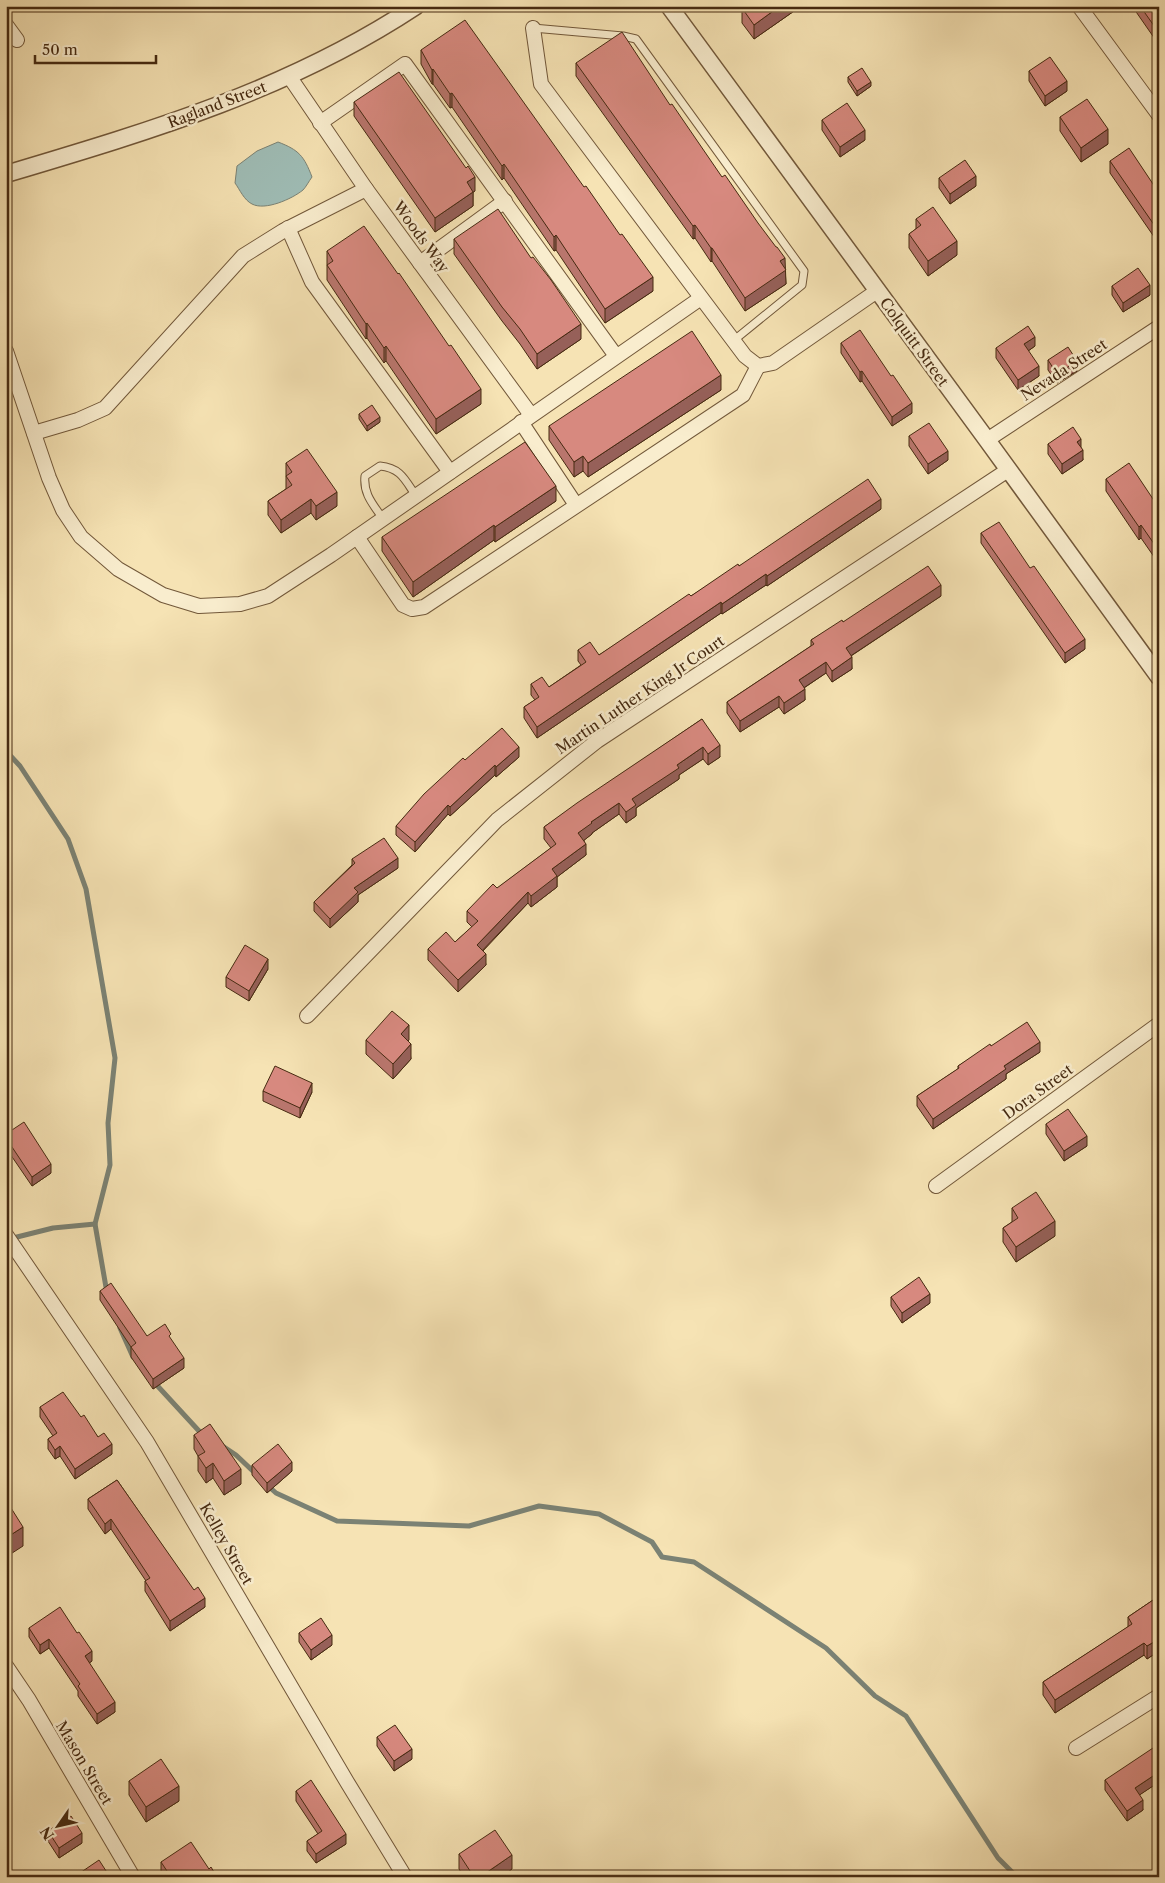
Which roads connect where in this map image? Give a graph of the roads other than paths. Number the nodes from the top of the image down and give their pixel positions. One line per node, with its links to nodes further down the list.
1 (416, 6): 7 (street, Ragland Street)
2 (669, 6): 15 (street, Colquitt Street)
3 (1079, 6): 8 (street)
4 (6, 25): 6 (street)
5 (534, 28): 16 (street); 18 (lane)
6 (17, 40)
7 (289, 76): 9 (street, Woods Way); 10 (street, Ragland Street)
8 (1159, 115)
9 (320, 123): 11 (street, Woods Way); 12 (street)
10 (6, 174)
11 (366, 189): 13 (street); 14 (street, Woods Way)
12 (505, 201): 14 (street); 20 (street)
13 (288, 228): 23 (street); 26 (street)
14 (420, 263): 22 (street, Woods Way)
15 (877, 291): 21 (street); 24 (street, Colquitt Street)
16 (701, 298): 18 (street); 20 (street)
17 (1159, 327): 24 (street, Nevada Street)
18 (732, 341): 21 (street)
19 (6, 351): 23 (street)
20 (616, 356): 22 (street)
21 (758, 366): 28 (street)
22 (526, 419): 26 (street); 28 (street, Woods Way)
23 (34, 433): 30 (street)
24 (987, 440): 25 (street, Colquitt Street)
25 (1008, 470): 31 (street, Colquitt Street); 32 (street, Martin Luther King Jr Court)
26 (450, 472): 27 (street)
27 (416, 496): 29 (street); 29 (lane)
28 (576, 505): 30 (street)
29 (383, 519): 30 (street)
30 (357, 537)
31 (1159, 677)
32 (307, 1016)
33 (1159, 1024): 34 (street, Dora Street)
34 (936, 1186)
35 (6, 1235): 40 (street, Kelley Street)
36 (6, 1666): 39 (street, Mason Street)
37 (1159, 1696): 38 (street)
38 (1076, 1748)
39 (133, 1877)
40 (405, 1877)

